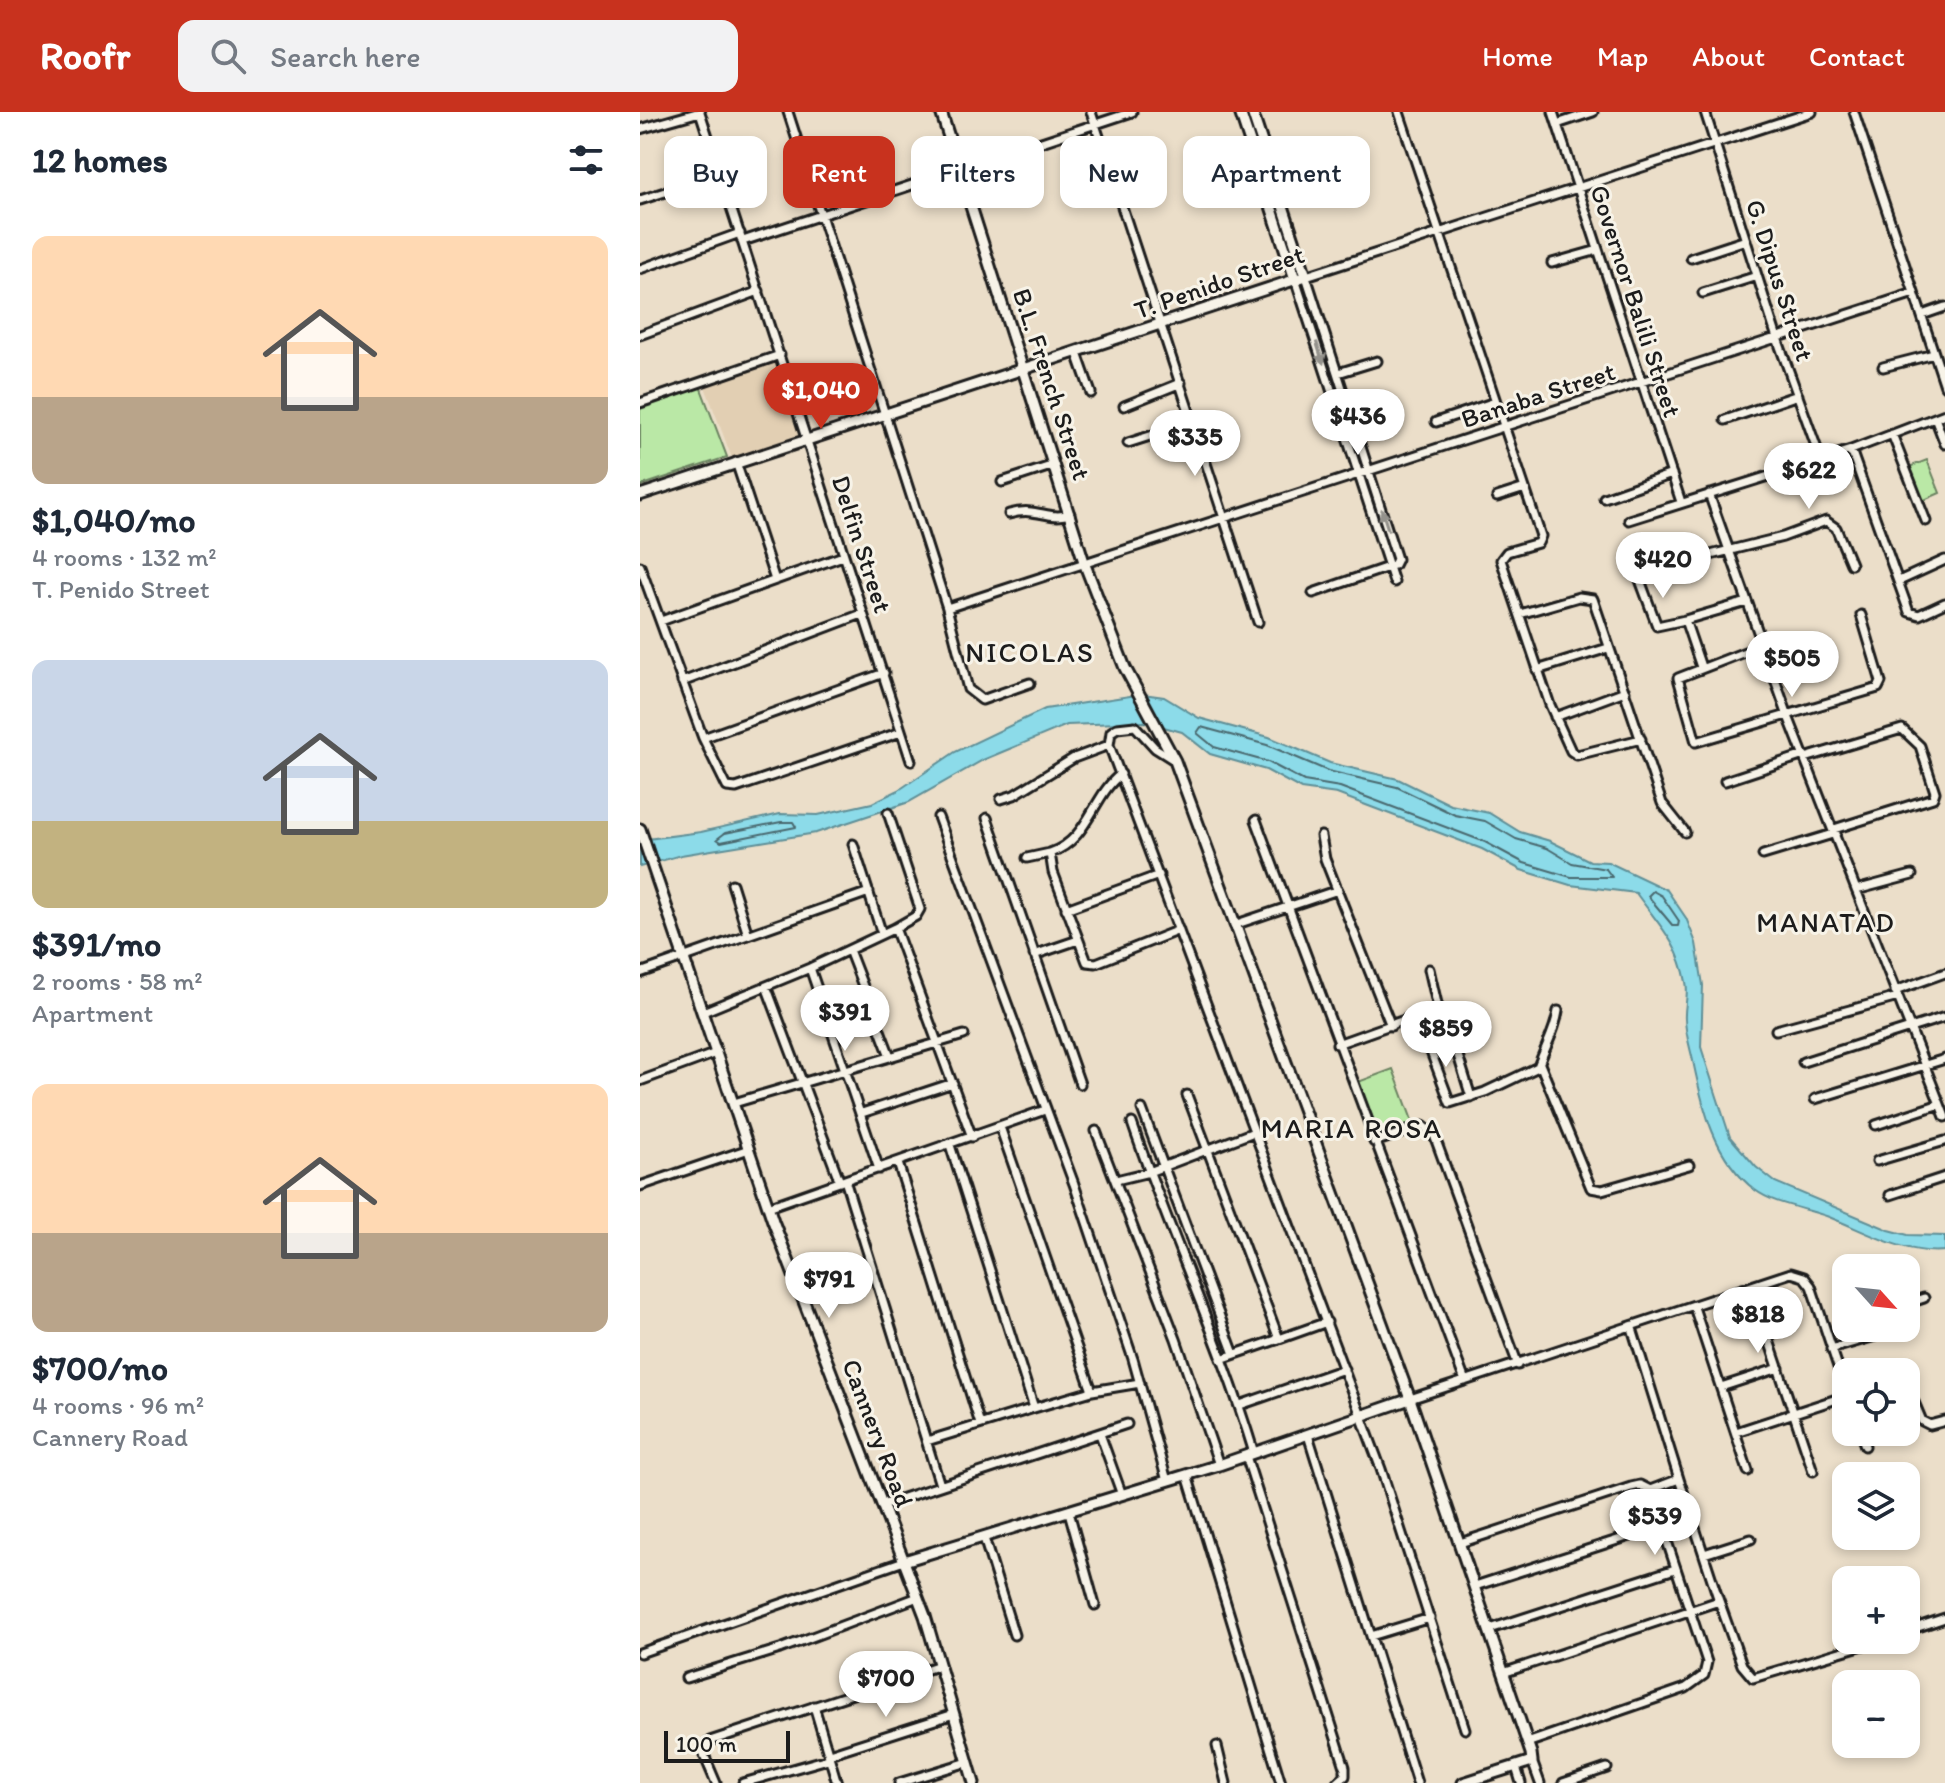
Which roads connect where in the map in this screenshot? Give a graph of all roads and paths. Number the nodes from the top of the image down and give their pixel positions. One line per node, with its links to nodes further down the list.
1 (700, 112): 16 (street); 17 (street, Delfin Street)
2 (788, 112): 31 (street)
3 (941, 112): 18 (street, B.L. French Street)
4 (1091, 112): 14 (street)
5 (1132, 112): 14 (street)
6 (1240, 112): 19 (street)
7 (1252, 112): 20 (street)
8 (1399, 112): 32 (street)
9 (1553, 112): 15 (street, Governor Balili Street)
10 (1593, 112): 15 (street)
11 (1705, 112): 22 (street, G. Dipus Street)
12 (1812, 112): 22 (street, T. Penido Street)
13 (1854, 112): 44 (street)
14 (1095, 124): 21 (street); 47 (street)
15 (1557, 124): 24 (street, Governor Balili Street)
16 (640, 129)
17 (708, 136)
18 (949, 136)
19 (1248, 136)
20 (1260, 136)
21 (1044, 141)
22 (1715, 142): 24 (street, T. Penido Street); 34 (street, G. Dipus Street)
23 (911, 185): 31 (street)
24 (1577, 187): 32 (street, T. Penido Street); 35 (street, Governor Balili Street)
25 (664, 192): 26 (street)
26 (640, 200)
27 (732, 208): 33 (street, Delfin Street)
28 (972, 208): 55 (street, B.L. French Street)
29 (1272, 208): 41 (street)
30 (1283, 208): 39 (street)
31 (822, 215): 33 (street); 65 (street)
32 (1437, 232): 39 (street, T. Penido Street); 62 (street)
33 (742, 237): 38 (street); 42 (street, Delfin Street)
34 (1746, 240): 36 (street); 40 (street, G. Dipus Street)
35 (1598, 250): 37 (street); 57 (street, Governor Balili Street)
36 (1691, 258)
37 (1552, 263)
38 (640, 269)
39 (1306, 276): 41 (street, T. Penido Street); 56 (street)
40 (1757, 276): 43 (street); 49 (street, G. Dipus Street)
41 (1295, 279): 47 (street, T. Penido Street); 81 (street, one-way to 81)
42 (759, 291): 48 (street); 52 (street, Delfin Street)
43 (1703, 293)
44 (1914, 293): 46 (street); 49 (street, Banaba Street)
45 (1945, 307): 46 (street)
46 (1922, 315): 51 (street)
47 (1161, 325): 50 (street, T. Penido Street); 58 (street)
48 (640, 335)
49 (1777, 338): 57 (street, Banaba Street); 61 (street, G. Dipus Street)
50 (1077, 353): 55 (street, T. Penido Street); 60 (street)
51 (1934, 354): 54 (street); 59 (street)
52 (780, 355): 63 (street); 73 (street, Delfin Street)
53 (1377, 361): 56 (street)
54 (1883, 367)
55 (1023, 370): 65 (street, T. Penido Street); 79 (street, B.L. French Street)
56 (1338, 373): 80 (street)
57 (1642, 381): 71 (street, Banaba Street); 82 (street, Governor Balili Street)
58 (1181, 383): 64 (street); 69 (street)
59 (1945, 386)
60 (1091, 393)
61 (1798, 395): 68 (street); 77 (street, G. Dipus Street)
62 (1495, 402): 70 (street); 71 (street)
63 (640, 403)
64 (1124, 406)
65 (884, 413): 73 (street, T. Penido Street); 110 (street)
66 (1945, 414): 67 (street)
67 (1935, 418): 72 (street); 75 (street)
68 (1725, 420)
69 (1194, 422): 74 (street); 92 (street)
70 (1436, 422)
71 (1504, 428): 80 (street, Banaba Street); 84 (street)
72 (1892, 434): 76 (street); 94 (street)
73 (807, 439): 78 (street, T. Penido Street); 96 (street, Delfin Street)
74 (1128, 443)
75 (1945, 444)
76 (1851, 450): 77 (street); 105 (street)
77 (1821, 460): 85 (street)
78 (736, 462): 86 (street, T. Penido Street); 103 (street)
79 (1054, 465): 83 (street); 91 (street, B.L. French Street)
80 (1369, 470): 81 (street, Banaba Street); 102 (street, one-way to 80)
81 (1359, 473): 92 (street, Banaba Street); 102 (street)
82 (1672, 474): 88 (street); 89 (street, Governor Balili Street)
83 (1002, 482)
84 (1525, 488): 87 (street); 112 (street)
85 (1709, 494): 89 (street); 95 (street)
86 (640, 495)
87 (1497, 497)
88 (1604, 498)
89 (1681, 502): 93 (street)
90 (1009, 514): 91 (street)
91 (1070, 514): 99 (street, B.L. French Street)
92 (1224, 518): 99 (street, Banaba Street); 116 (street)
93 (1629, 520)
94 (1926, 521)
95 (1728, 551): 98 (street); 101 (street); 108 (street)
96 (843, 556): 103 (street); 111 (street, Delfin Street)
97 (1945, 560): 105 (street)
98 (1851, 564)
99 (1085, 565): 110 (street, Banaba Street); 133 (street, B.L. French Street)
100 (640, 566): 115 (street)
101 (1666, 566)
102 (1389, 567): 106 (street); 107 (street)
103 (775, 580): 115 (street)
104 (1640, 580): 114 (street)
105 (1899, 581): 109 (street)
106 (1394, 582)
107 (1313, 593)
108 (1747, 602): 114 (street); 117 (street)
109 (1945, 603)
110 (947, 608): 123 (street)
111 (862, 614): 121 (street, Delfin Street); 122 (street)
112 (1520, 614): 118 (street); 120 (street)
113 (1861, 615): 125 (street)
114 (1685, 620): 119 (street)
115 (661, 621): 122 (street)
116 (1258, 622)
117 (1763, 645): 119 (street); 125 (street)
118 (1608, 648): 120 (street); 124 (street)
119 (1701, 667): 125 (street)
120 (1537, 670): 126 (street)
121 (884, 673): 127 (street, Delfin Street); 128 (street)
122 (682, 682): 128 (street)
123 (1030, 683)
124 (1625, 691): 126 (street); 129 (street)
125 (1788, 716): 131 (street)
126 (1555, 717): 129 (street)
127 (901, 732): 128 (street); 132 (street, Delfin Street)
128 (703, 738)
129 (1641, 739): 143 (street)
130 (1109, 745): 133 (street); 134 (street); 136 (street)
131 (1805, 757): 135 (street); 142 (street); 142 (street)
132 (911, 761)
133 (1175, 761): 157 (street, B.L. French Street)
134 (1121, 774): 146 (street); 149 (street)
135 (1725, 781)
136 (1001, 799)
137 (888, 813): 158 (street)
138 (938, 817): 200 (street)
139 (987, 818): 164 (street)
140 (1256, 820): 155 (street)
141 (640, 829): 165 (street, Cannery Road)
142 (1835, 831): 147 (street); 153 (street)
143 (1685, 832)
144 (1321, 836): 152 (street)
145 (853, 844): 154 (street)
146 (1050, 853): 148 (street); 156 (street)
147 (1763, 855)
148 (1027, 858)
149 (1159, 875): 156 (street); 159 (street)
150 (1912, 875): 153 (street)
151 (732, 884): 161 (street)
152 (1338, 890): 155 (street); 176 (street)
153 (1856, 890): 171 (street)
154 (869, 892): 160 (street); 161 (street)
155 (1286, 906): 157 (street); 182 (street)
156 (1066, 909): 162 (street)
157 (1234, 925): 246 (street, B.L. French Street)
158 (895, 928): 160 (street); 181 (street)
159 (1179, 930): 162 (street); 207 (street)
160 (882, 934): 163 (street)
161 (748, 935): 165 (street)
162 (1078, 940): 164 (street)
163 (849, 950): 166 (street); 184 (street)
164 (1034, 955): 193 (street)
165 (684, 957): 168 (street); 173 (street, Cannery Road)
166 (810, 968): 170 (street); 189 (street)
167 (1429, 969): 174 (street)
168 (640, 973)
169 (1945, 973): 171 (street)
170 (766, 986): 173 (street); 190 (street)
171 (1896, 994): 177 (street); 178 (street)
172 (1558, 1011): 187 (street)
173 (703, 1012): 183 (street, Cannery Road)
174 (1418, 1017): 176 (street); 195 (street)
175 (1945, 1017): 177 (street)
176 (1391, 1026): 182 (street)
177 (1909, 1029): 186 (street); 188 (street)
178 (1776, 1030)
179 (1451, 1033): 195 (street)
180 (964, 1035): 181 (street)
181 (938, 1042): 184 (street); 192 (street)
182 (1337, 1044): 210 (street)
183 (716, 1053): 191 (street); 197 (street, Cannery Road)
184 (890, 1056): 189 (street)
185 (1945, 1059): 188 (street)
186 (1803, 1062)
187 (1540, 1064): 195 (street); 216 (street)
188 (1925, 1066): 196 (street); 198 (street)
189 (848, 1068): 190 (street); 201 (street)
190 (804, 1080): 197 (street); 222 (street)
191 (640, 1081)
192 (953, 1083): 201 (street); 208 (street)
193 (1080, 1084)
194 (1187, 1095): 213 (street)
195 (1471, 1097)
196 (1815, 1099)
197 (734, 1103): 212 (street, Cannery Road)
198 (1942, 1106): 202 (street); 204 (street)
199 (1142, 1109): 217 (street)
200 (1045, 1110): 205 (street); 242 (street)
201 (862, 1113): 218 (street)
202 (1945, 1117)
203 (1132, 1123): 219 (street)
204 (1876, 1125)
205 (1000, 1127): 208 (street); 244 (street)
206 (1096, 1131): 221 (street)
207 (1254, 1132): 213 (street); 230 (street)
208 (972, 1137): 211 (street)
209 (1945, 1141): 214 (street)
210 (1374, 1142): 238 (street); 241 (street)
211 (950, 1145): 215 (street); 248 (street)
212 (749, 1149): 223 (street); 225 (street, Cannery Road)
213 (1207, 1151): 217 (street); 232 (street)
214 (1877, 1161)
215 (898, 1163): 218 (street); 253 (street)
216 (1689, 1165)
217 (1162, 1167): 219 (street); 235 (street)
218 (879, 1169): 222 (street)
219 (1149, 1172): 221 (street); 237 (street)
220 (1945, 1177): 224 (street)
221 (1116, 1180): 260 (street)
222 (842, 1181): 225 (street); 258 (street)
223 (640, 1186)
224 (1890, 1195)
225 (768, 1207): 269 (street, Cannery Road)
226 (1751, 1287): 229 (street); 234 (street); 239 (street)
227 (1924, 1298): 228 (street)
228 (1920, 1299)
229 (1694, 1307): 231 (street); 243 (street)
230 (1327, 1322): 232 (street); 240 (street)
231 (1632, 1328): 238 (street); 264 (street)
232 (1279, 1339): 235 (street)
233 (1855, 1342): 234 (street)
234 (1831, 1349): 236 (street)
235 (1234, 1354): 237 (street)
236 (1834, 1358)
237 (1221, 1359): 247 (street)
238 (1518, 1365): 241 (street)
239 (1779, 1368): 243 (street); 249 (street)
240 (1344, 1369): 247 (street); 250 (street)
241 (1465, 1381): 246 (street)
242 (1140, 1383): 244 (street); 265 (street)
243 (1721, 1387): 255 (street)
244 (1092, 1391): 248 (street)
245 (1832, 1398): 249 (street)
246 (1410, 1399): 250 (street); 274 (street, B.L. French Street)
247 (1240, 1405): 259 (street)
248 (1034, 1408): 253 (street)
249 (1794, 1413): 255 (street); 262 (street)
250 (1361, 1416): 257 (street); 283 (street)
251 (1920, 1416): 252 (street)
252 (1945, 1421)
253 (980, 1424): 258 (street)
254 (1127, 1424): 256 (street)
255 (1736, 1432): 261 (street)
256 (1100, 1434): 266 (street); 268 (street)
257 (1308, 1435): 259 (street); 288 (street)
258 (927, 1441): 266 (street)
259 (1250, 1454): 260 (street); 311 (street)
260 (1219, 1465): 263 (street)
261 (1748, 1471)
262 (1813, 1471)
263 (1187, 1475): 265 (street); 310 (street)
264 (1679, 1479): 267 (street); 275 (street)
265 (1167, 1481): 268 (street)
266 (940, 1485): 269 (street)
267 (1650, 1490): 271 (street); 274 (street)
268 (1122, 1495): 270 (street)
269 (882, 1505): 276 (street, Cannery Road)
270 (1069, 1512): 272 (street); 281 (street)
271 (1661, 1526): 277 (street); 278 (street)
272 (984, 1538): 276 (street); 287 (street)
273 (1751, 1539): 275 (street)
274 (1460, 1543): 278 (street, B.L. French Street)
275 (1704, 1554): 280 (street)
276 (904, 1561): 279 (street, Cannery Road); 289 (street)
277 (1675, 1569): 282 (street); 286 (street)
278 (1475, 1586): 286 (street, B.L. French Street)
279 (918, 1597): 291 (street, Cannery Road); 293 (street)
280 (1719, 1601): 282 (street); 290 (street)
281 (1095, 1605)
282 (1690, 1611): 292 (street); 297 (street)
283 (1430, 1618): 288 (street); 296 (street)
284 (1945, 1618): 285 (street)
285 (1920, 1626)
286 (1490, 1629): 292 (street, B.L. French Street)
287 (1014, 1635)
288 (1371, 1636): 312 (street)
289 (640, 1653)
290 (1833, 1654)
291 (940, 1665): 294 (street); 295 (street, Cannery Road)
292 (1503, 1673): 297 (street, B.L. French Street)
293 (686, 1678)
294 (814, 1706): 299 (street); 304 (street)
295 (954, 1714): 299 (street); 301 (street, Cannery Road)
296 (1465, 1729)
297 (1527, 1743): 300 (street, B.L. French Street)
298 (1217, 1746): 309 (street)
299 (828, 1757): 305 (street); 306 (street)
300 (1532, 1761): 302 (street); 315 (street)
301 (968, 1762): 307 (street); 308 (street, Cannery Road)
302 (1516, 1767): 313 (street); 314 (street)
303 (1607, 1768): 316 (street)
304 (716, 1783)
305 (743, 1783)
306 (837, 1783)
307 (899, 1783)
308 (974, 1783)
309 (1226, 1783)
310 (1281, 1783)
311 (1337, 1783)
312 (1417, 1783)
313 (1463, 1783)
314 (1521, 1783)
315 (1540, 1783)
316 (1563, 1783)

